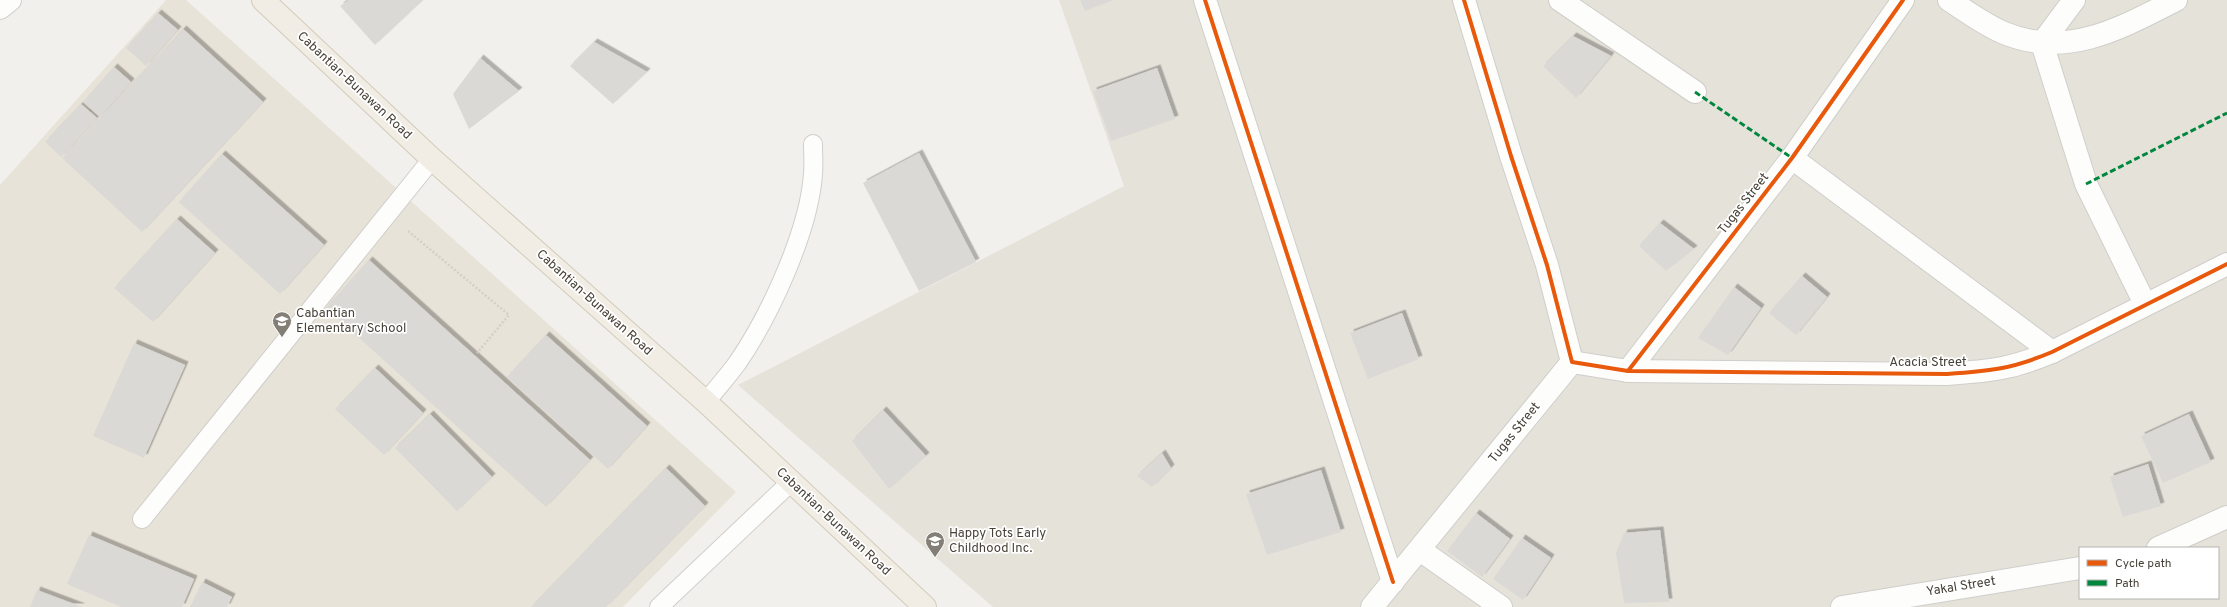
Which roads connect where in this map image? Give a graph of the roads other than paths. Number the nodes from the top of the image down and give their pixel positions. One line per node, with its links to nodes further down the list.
1 (10, 0): 10 (street)
2 (263, 0): 15 (main road, Cabantian-Bunawan Road)
3 (1205, 0): 28 (street)
4 (1464, 0): 19 (street)
5 (1560, 0): 12 (street)
6 (1903, 0): 14 (street, Tugas Street)
7 (1949, 0): 11 (street)
8 (2074, 0): 11 (street)
9 (2176, 0): 11 (street)
10 (0, 8)
11 (2042, 44): 17 (street)
12 (1694, 92)
13 (813, 144): 21 (lane)
14 (1792, 158): 18 (street); 20 (street, Tugas Street)
15 (432, 159): 21 (main road, Cabantian-Bunawan Road); 24 (lane)
16 (2227, 264): 17 (street, Acacia Street)
17 (2145, 304): 18 (street, Acacia Street)
18 (2052, 352): 20 (street, Acacia Street)
19 (1572, 362): 20 (street); 26 (street, Tugas Street)
20 (1628, 371)
21 (706, 402): 22 (main road, Cabantian-Bunawan Road)
22 (792, 482): 29 (lane); 30 (main road, Cabantian-Bunawan Road)
23 (2227, 517): 25 (street)
24 (142, 519)
25 (2160, 547)
26 (1420, 550): 28 (street, Tugas Street); 32 (street)
27 (2079, 568): 33 (street, Yakal Street)
28 (1392, 582): 31 (street, Tugas Street)
29 (660, 607)
30 (924, 607)
31 (1372, 607)
32 (1501, 607)
33 (1842, 607)

